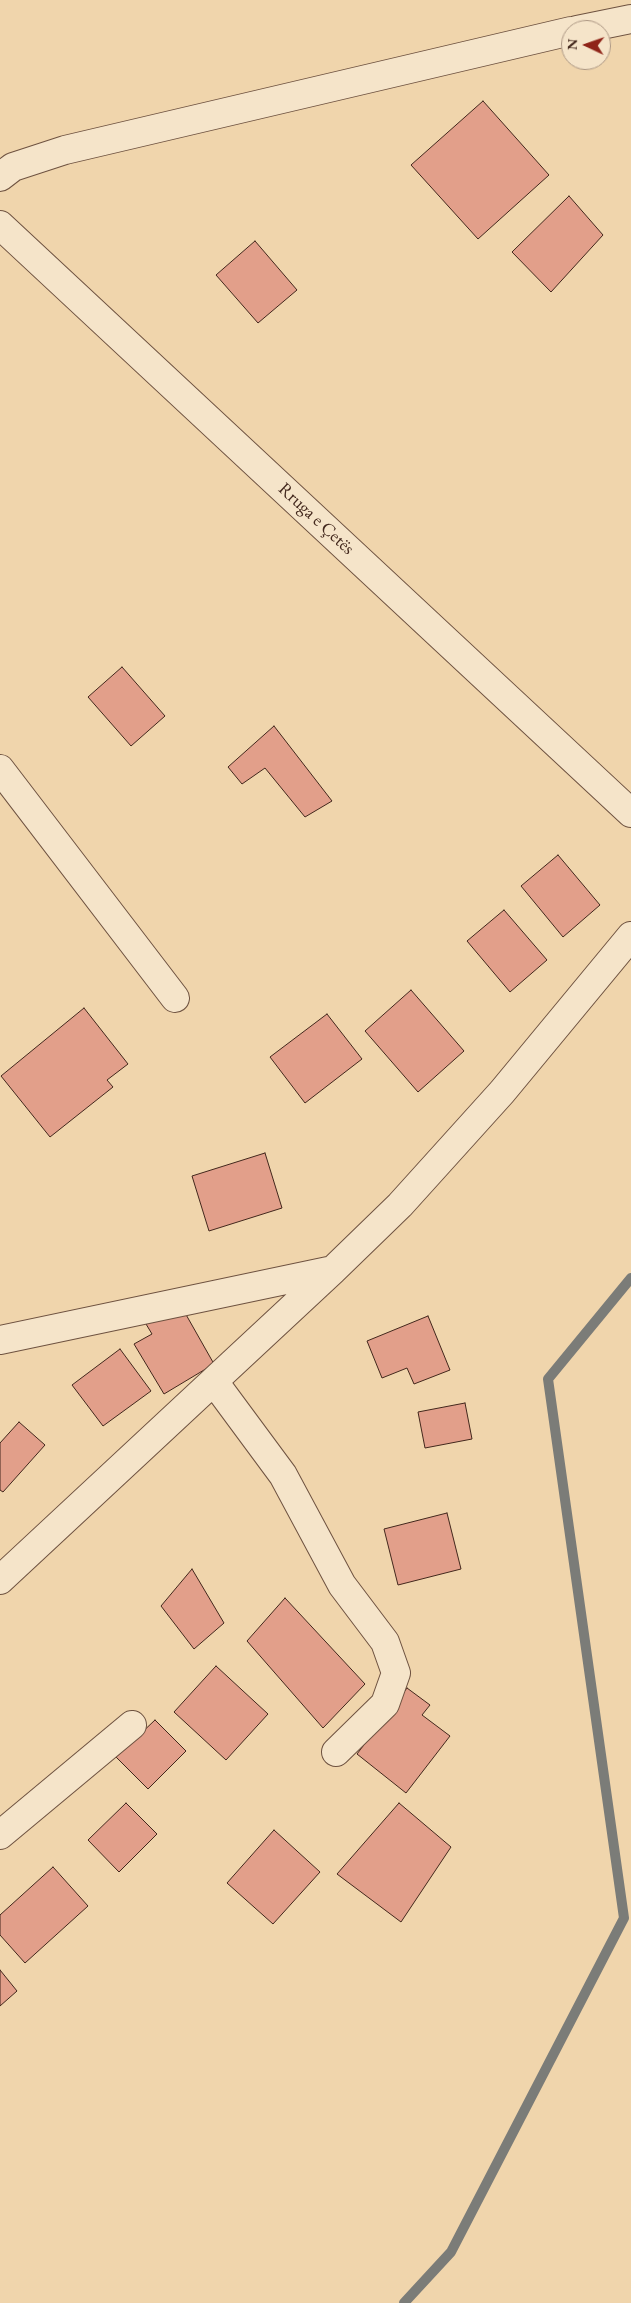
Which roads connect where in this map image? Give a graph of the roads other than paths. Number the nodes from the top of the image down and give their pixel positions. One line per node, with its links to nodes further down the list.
1 (631, 19): 2 (street)
2 (611, 23)
3 (561, 33): 4 (street)
4 (0, 177)
5 (0, 225): 7 (street, Rruga e Çetës)
6 (0, 768): 9 (street)
7 (631, 813)
8 (631, 936): 10 (street)
9 (175, 998)
10 (333, 1270): 11 (street); 12 (street)
11 (0, 1340)
12 (215, 1382): 13 (street); 15 (street)
13 (0, 1580)
14 (132, 1725): 16 (street)
15 (336, 1752)
16 (0, 1835)

